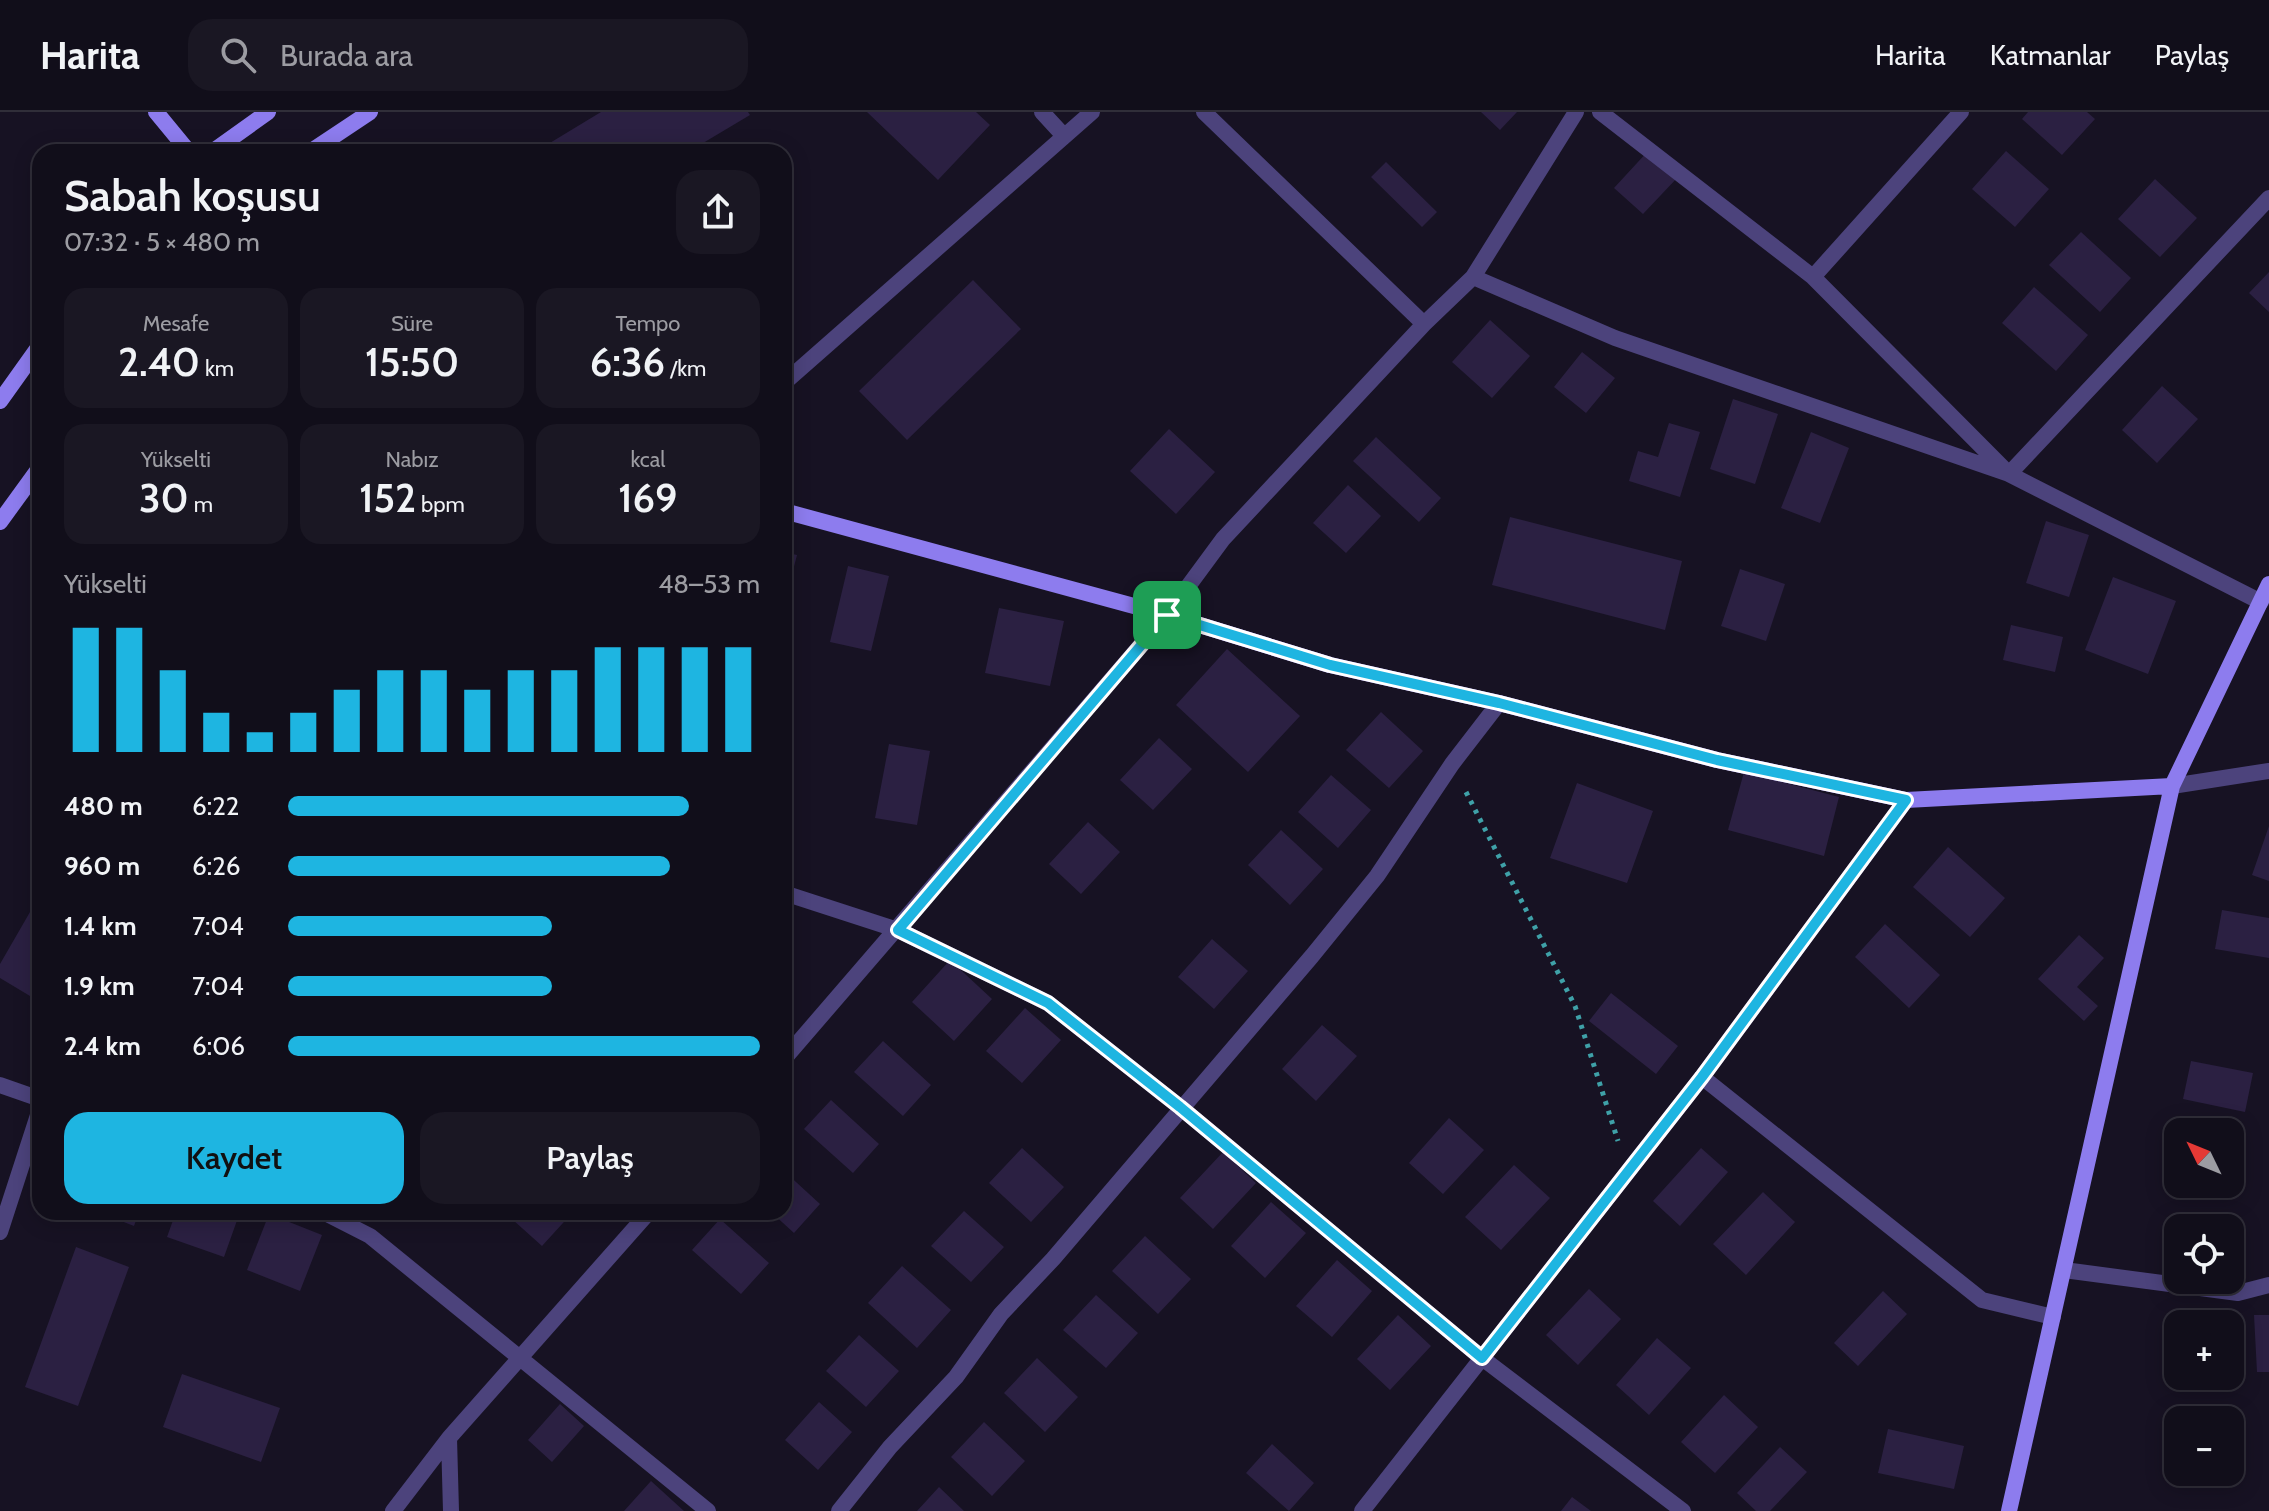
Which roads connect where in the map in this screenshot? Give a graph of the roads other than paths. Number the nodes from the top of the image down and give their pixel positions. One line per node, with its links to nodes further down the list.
1 (156, 112): 11 (street)
2 (268, 112): 12 (street)
3 (370, 112): 13 (street)
4 (1042, 112): 10 (street)
5 (1092, 112): 10 (street)
6 (1204, 112): 17 (street)
7 (1576, 112): 15 (street)
8 (1600, 112): 16 (street)
9 (1961, 112): 16 (street)
10 (1064, 136): 19 (street)
11 (182, 144)
12 (223, 144)
13 (322, 144)
14 (2269, 198): 21 (street)
15 (1473, 277): 17 (street); 21 (street)
16 (1813, 277): 21 (street)
17 (1424, 324): 27 (street)
18 (32, 356): 20 (street)
19 (792, 376)
20 (0, 401)
21 (2009, 474): 26 (street)
22 (32, 481): 24 (street)
23 (792, 513): 27 (street)
24 (0, 522)
25 (2269, 584): 26 (street)
26 (2261, 602): 30 (street)
27 (1167, 615): 28 (street); 33 (street)
28 (1499, 703): 31 (street); 38 (street)
29 (2269, 771): 30 (street)
30 (2172, 786): 31 (street); 43 (street)
31 (1906, 800): 35 (street)
32 (792, 896): 33 (street)
33 (898, 930): 34 (street); 38 (street)
34 (792, 1050)
35 (1702, 1077): 45 (street); 46 (street)
36 (0, 1085): 37 (street)
37 (32, 1096)
38 (1180, 1107): 46 (street); 52 (street)
39 (32, 1134): 42 (street)
40 (339, 1220): 47 (street)
41 (642, 1220): 47 (street)
42 (0, 1232)
43 (2064, 1270): 44 (street); 45 (street)
44 (2269, 1285)
45 (2053, 1317): 55 (street)
46 (1482, 1358): 53 (street); 54 (street)
47 (519, 1359): 48 (street); 51 (street)
48 (449, 1438): 49 (street); 50 (street)
49 (393, 1511)
50 (451, 1511)
51 (708, 1511)
52 (839, 1511)
53 (1362, 1511)
54 (1683, 1511)
55 (2009, 1511)

